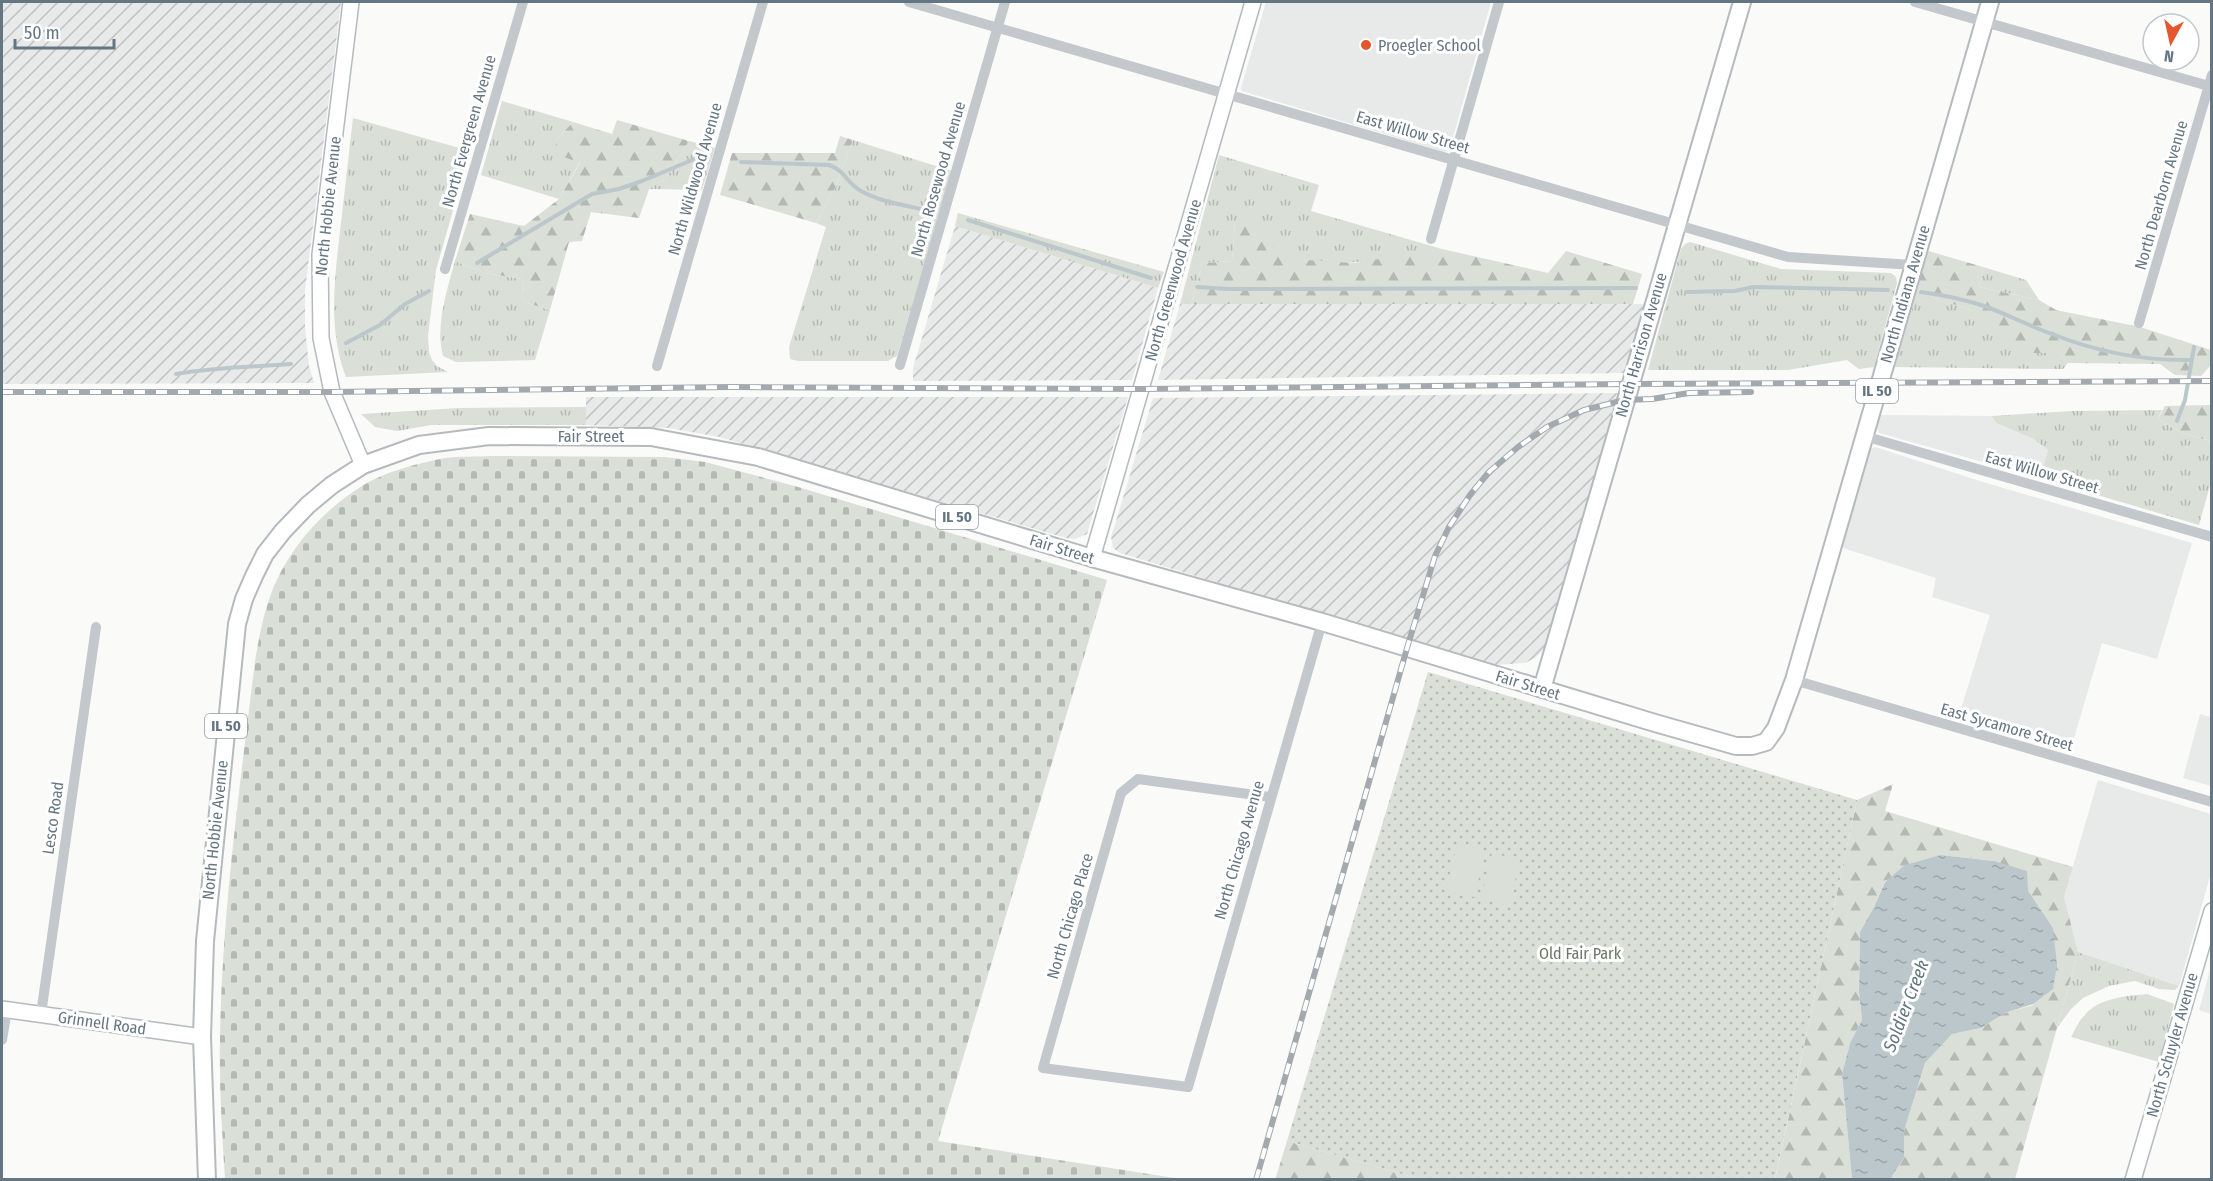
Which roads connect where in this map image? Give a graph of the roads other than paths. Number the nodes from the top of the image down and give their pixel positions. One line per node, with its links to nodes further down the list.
1 (351, 2): 25 (street, North Hobbie Avenue)
2 (523, 2): 20 (street, North Evergreen Avenue)
3 (763, 2): 23 (street, North Wildwood Avenue)
4 (909, 2): 12 (street, East Willow Street)
5 (1005, 2): 12 (street, North Rosewood Avenue)
6 (1253, 2): 15 (street, North Greenwood Avenue)
7 (1499, 2): 16 (street)
8 (1742, 2): 17 (main road, North Harrison Avenue)
9 (1915, 2): 11 (street)
10 (1990, 2): 11 (main road, North Indiana Avenue / IL 50)
11 (1984, 21): 14 (street); 19 (main road, North Indiana Avenue / IL 50)
12 (998, 27): 15 (street, East Willow Street); 22 (street, North Rosewood Avenue)
13 (2211, 75): 14 (street, North Dearborn Avenue)
14 (2210, 87): 21 (street, North Dearborn Avenue)
15 (1227, 94): 16 (street, East Willow Street); 27 (street, North Greenwood Avenue)
16 (1454, 160): 17 (street, East Willow Street); 18 (street)
17 (1676, 224): 19 (street, East Willow Street); 31 (main road, North Harrison Avenue)
18 (1431, 239)
19 (1913, 265): 24 (main road, North Indiana Avenue / IL 50)
20 (445, 269)
21 (2139, 323)
22 (900, 365)
23 (657, 366)
24 (1864, 436): 26 (street, East Willow Street); 30 (main road, North Indiana Avenue / IL 50)
25 (363, 465): 27 (main road, Fair Street / IL 50); 38 (main road, North Hobbie Avenue / IL 50)
26 (2211, 537)
27 (1092, 558): 28 (main road, Fair Street / IL 50)
28 (1322, 622): 31 (main road, Fair Street / IL 50); 33 (street, North Chicago Avenue)
29 (96, 627): 37 (street, Lesco Road)
30 (1794, 680): 32 (main road, North Indiana Avenue / IL 50); 34 (street, East Sycamore Street)
31 (1542, 689): 32 (main road, Fair Street / IL 50)
32 (1752, 746)
33 (1270, 797): 40 (street, North Chicago Avenue); 40 (street, North Chicago Place)
34 (2211, 802)
35 (2211, 911): 42 (street, North Schuyler Avenue)
36 (4, 1009): 37 (street, Grinnell Road); 39 (street)
37 (41, 1014): 38 (street, Grinnell Road)
38 (202, 1037): 41 (main road, North Hobbie Avenue / IL 50)
39 (2, 1040)
40 (1188, 1087)
41 (207, 1179)
42 (2133, 1179)

